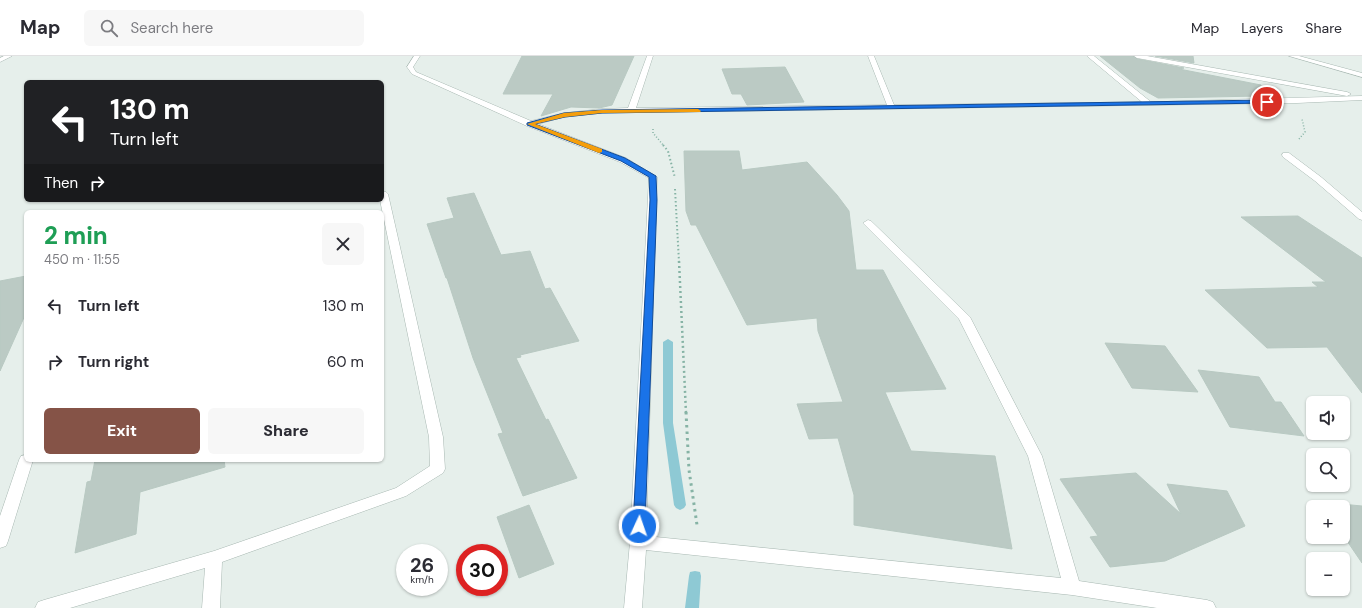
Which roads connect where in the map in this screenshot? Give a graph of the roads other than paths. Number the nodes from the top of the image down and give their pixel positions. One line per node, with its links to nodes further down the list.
1 (10, 56): 8 (street)
2 (417, 56): 14 (street)
3 (650, 56): 13 (street)
4 (871, 56): 12 (street)
5 (1090, 56): 11 (street)
6 (1137, 56): 10 (street)
7 (1292, 56): 9 (street)
8 (0, 60)
9 (1362, 75)
10 (1362, 97): 11 (street)
11 (1148, 104): 12 (street)
12 (892, 108): 13 (street)
13 (631, 111): 14 (street)
14 (530, 124): 21 (street)
15 (1286, 155): 17 (street)
16 (384, 199): 22 (street)
17 (1362, 217)
18 (868, 223): 23 (street)
19 (25, 462): 20 (street)
20 (0, 541)
21 (638, 542): 23 (street); 26 (street)
22 (214, 558): 24 (street); 25 (street)
23 (1072, 586): 27 (street)
24 (44, 608)
25 (211, 608)
26 (633, 608)
27 (1207, 608)

